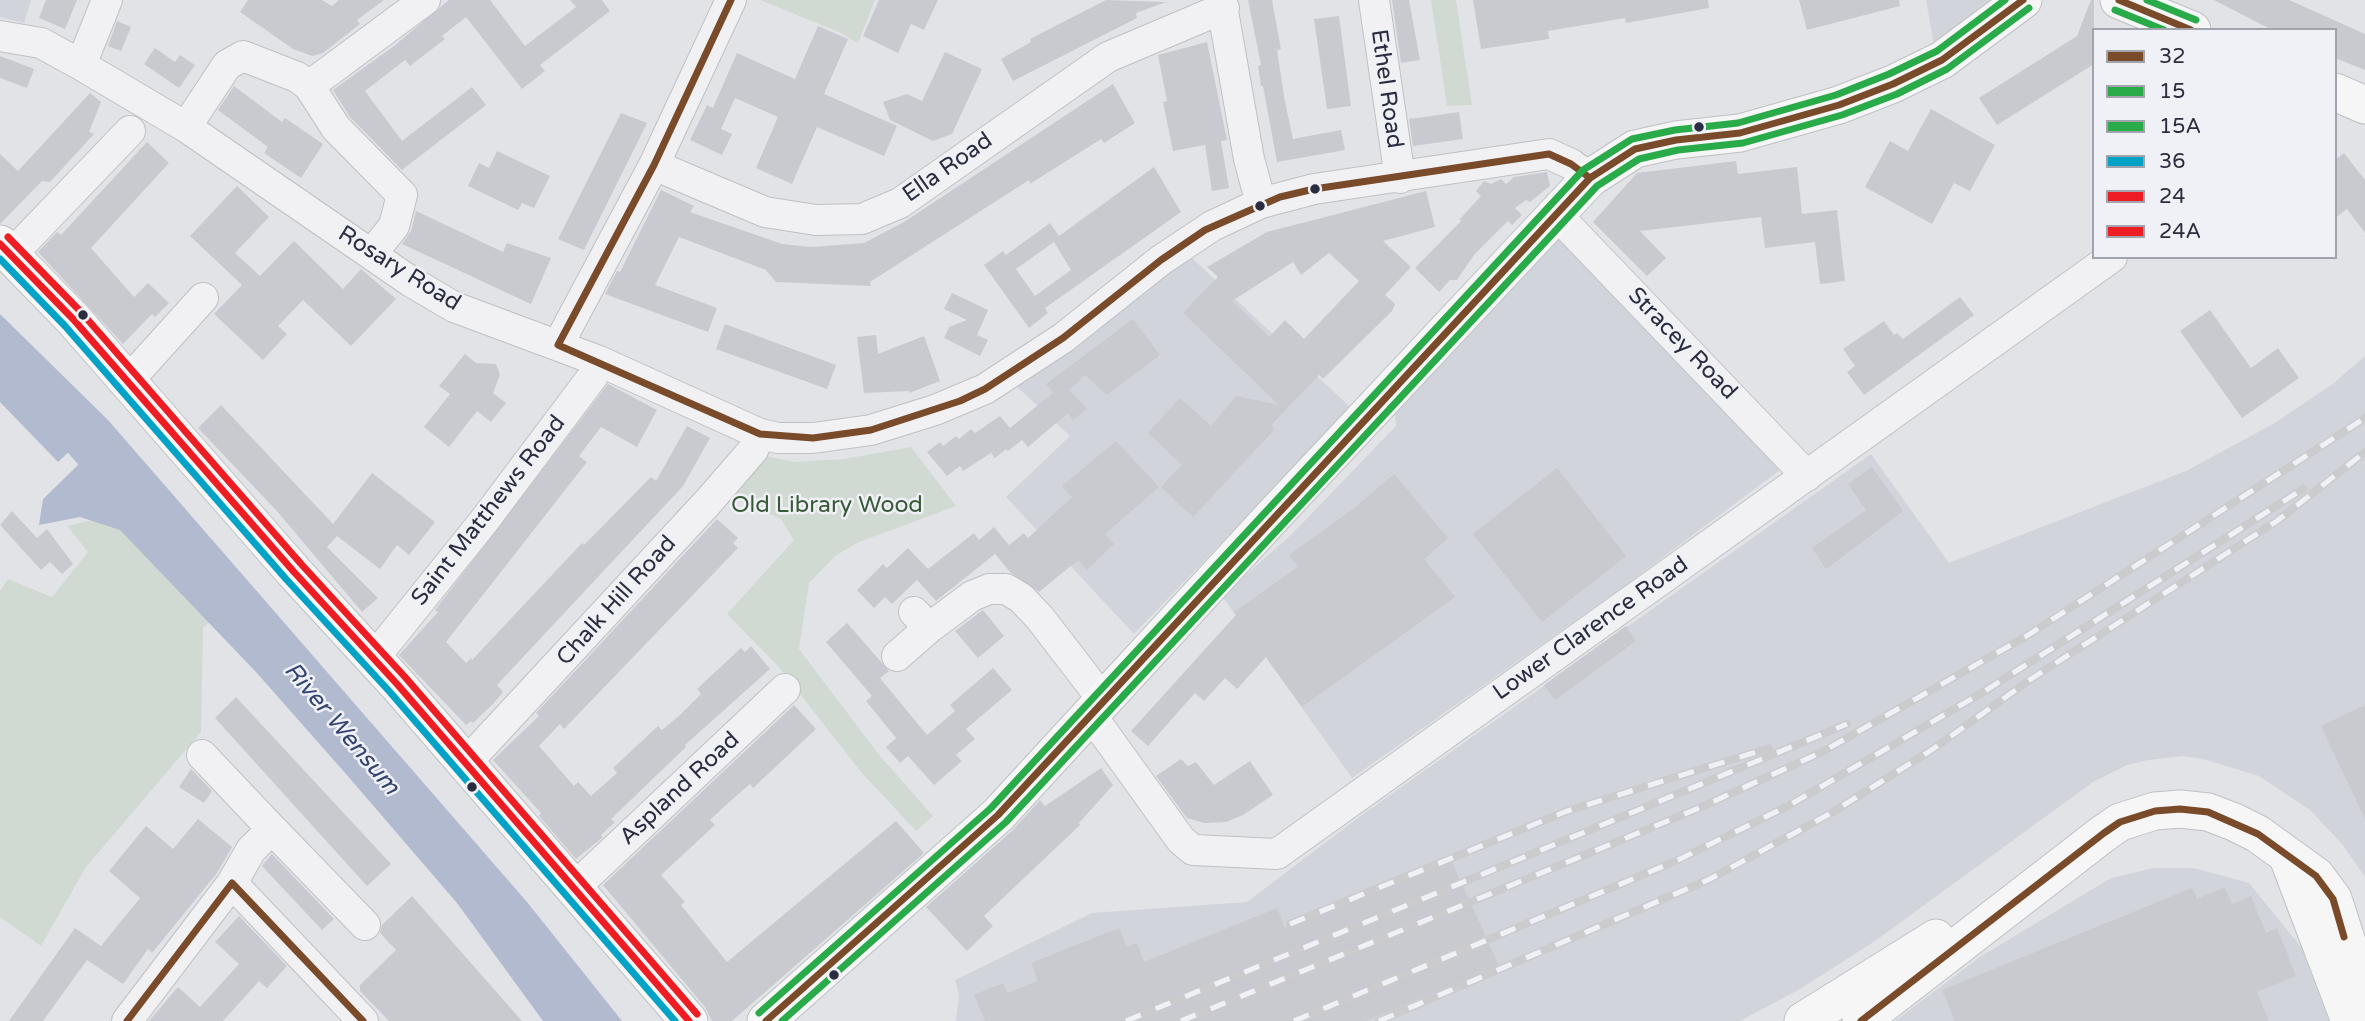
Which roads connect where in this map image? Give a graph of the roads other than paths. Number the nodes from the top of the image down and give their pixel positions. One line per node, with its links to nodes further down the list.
1 (107, 0): 10 (street)
2 (425, 0): 11 (street)
3 (732, 0): 14 (street)
4 (1374, 0): 15 (street, Ethel Road)
5 (2124, 1): 8 (main road)
6 (2024, 2): 16 (main road)
7 (1222, 4): 14 (street, Ella Road); 17 (street)
8 (2187, 28)
9 (0, 36): 10 (street, Rosary Road)
10 (81, 65): 12 (street, Rosary Road)
11 (309, 86): 12 (street); 20 (street)
12 (186, 127): 20 (street, Rosary Road)
13 (130, 131): 19 (street)
14 (654, 165): 23 (street)
15 (1400, 178): 16 (street, Rosary Road); 17 (street, Rosary Road)
16 (1590, 178): 18 (main road)
17 (1261, 203): 26 (street, Rosary Road)
18 (1556, 214): 27 (street, Stracey Road); 31 (main road)
19 (5, 249): 25 (main road)
20 (377, 257): 23 (street, Rosary Road)
21 (2109, 259): 27 (street, Lower Clarence Road)
22 (203, 298): 25 (street)
23 (558, 345): 24 (street, Rosary Road)
24 (599, 361): 26 (street, Rosary Road); 29 (street, Saint Matthews Road)
25 (128, 381): 29 (main road)
26 (760, 435): 33 (street, Chalk Hill Road)
27 (1807, 476): 31 (street, Lower Clarence Road)
28 (897, 656): 31 (street)
29 (374, 658): 33 (main road)
30 (785, 689): 37 (street, Aspland Road)
31 (1097, 707): 45 (main road)
32 (202, 755): 34 (street)
33 (466, 763): 37 (main road)
34 (272, 829): 36 (street); 38 (street)
35 (2085, 846): 39 (main road); 41 (main road); 46 (main road)
36 (232, 883): 42 (street); 43 (street)
37 (574, 888): 44 (main road)
38 (365, 925)
39 (2343, 937): 40 (main road); 47 (main road)
40 (2365, 998)
41 (1811, 1019)
42 (127, 1021)
43 (363, 1021)
44 (689, 1021)
45 (766, 1021)
46 (1861, 1021)
47 (2350, 1021)

